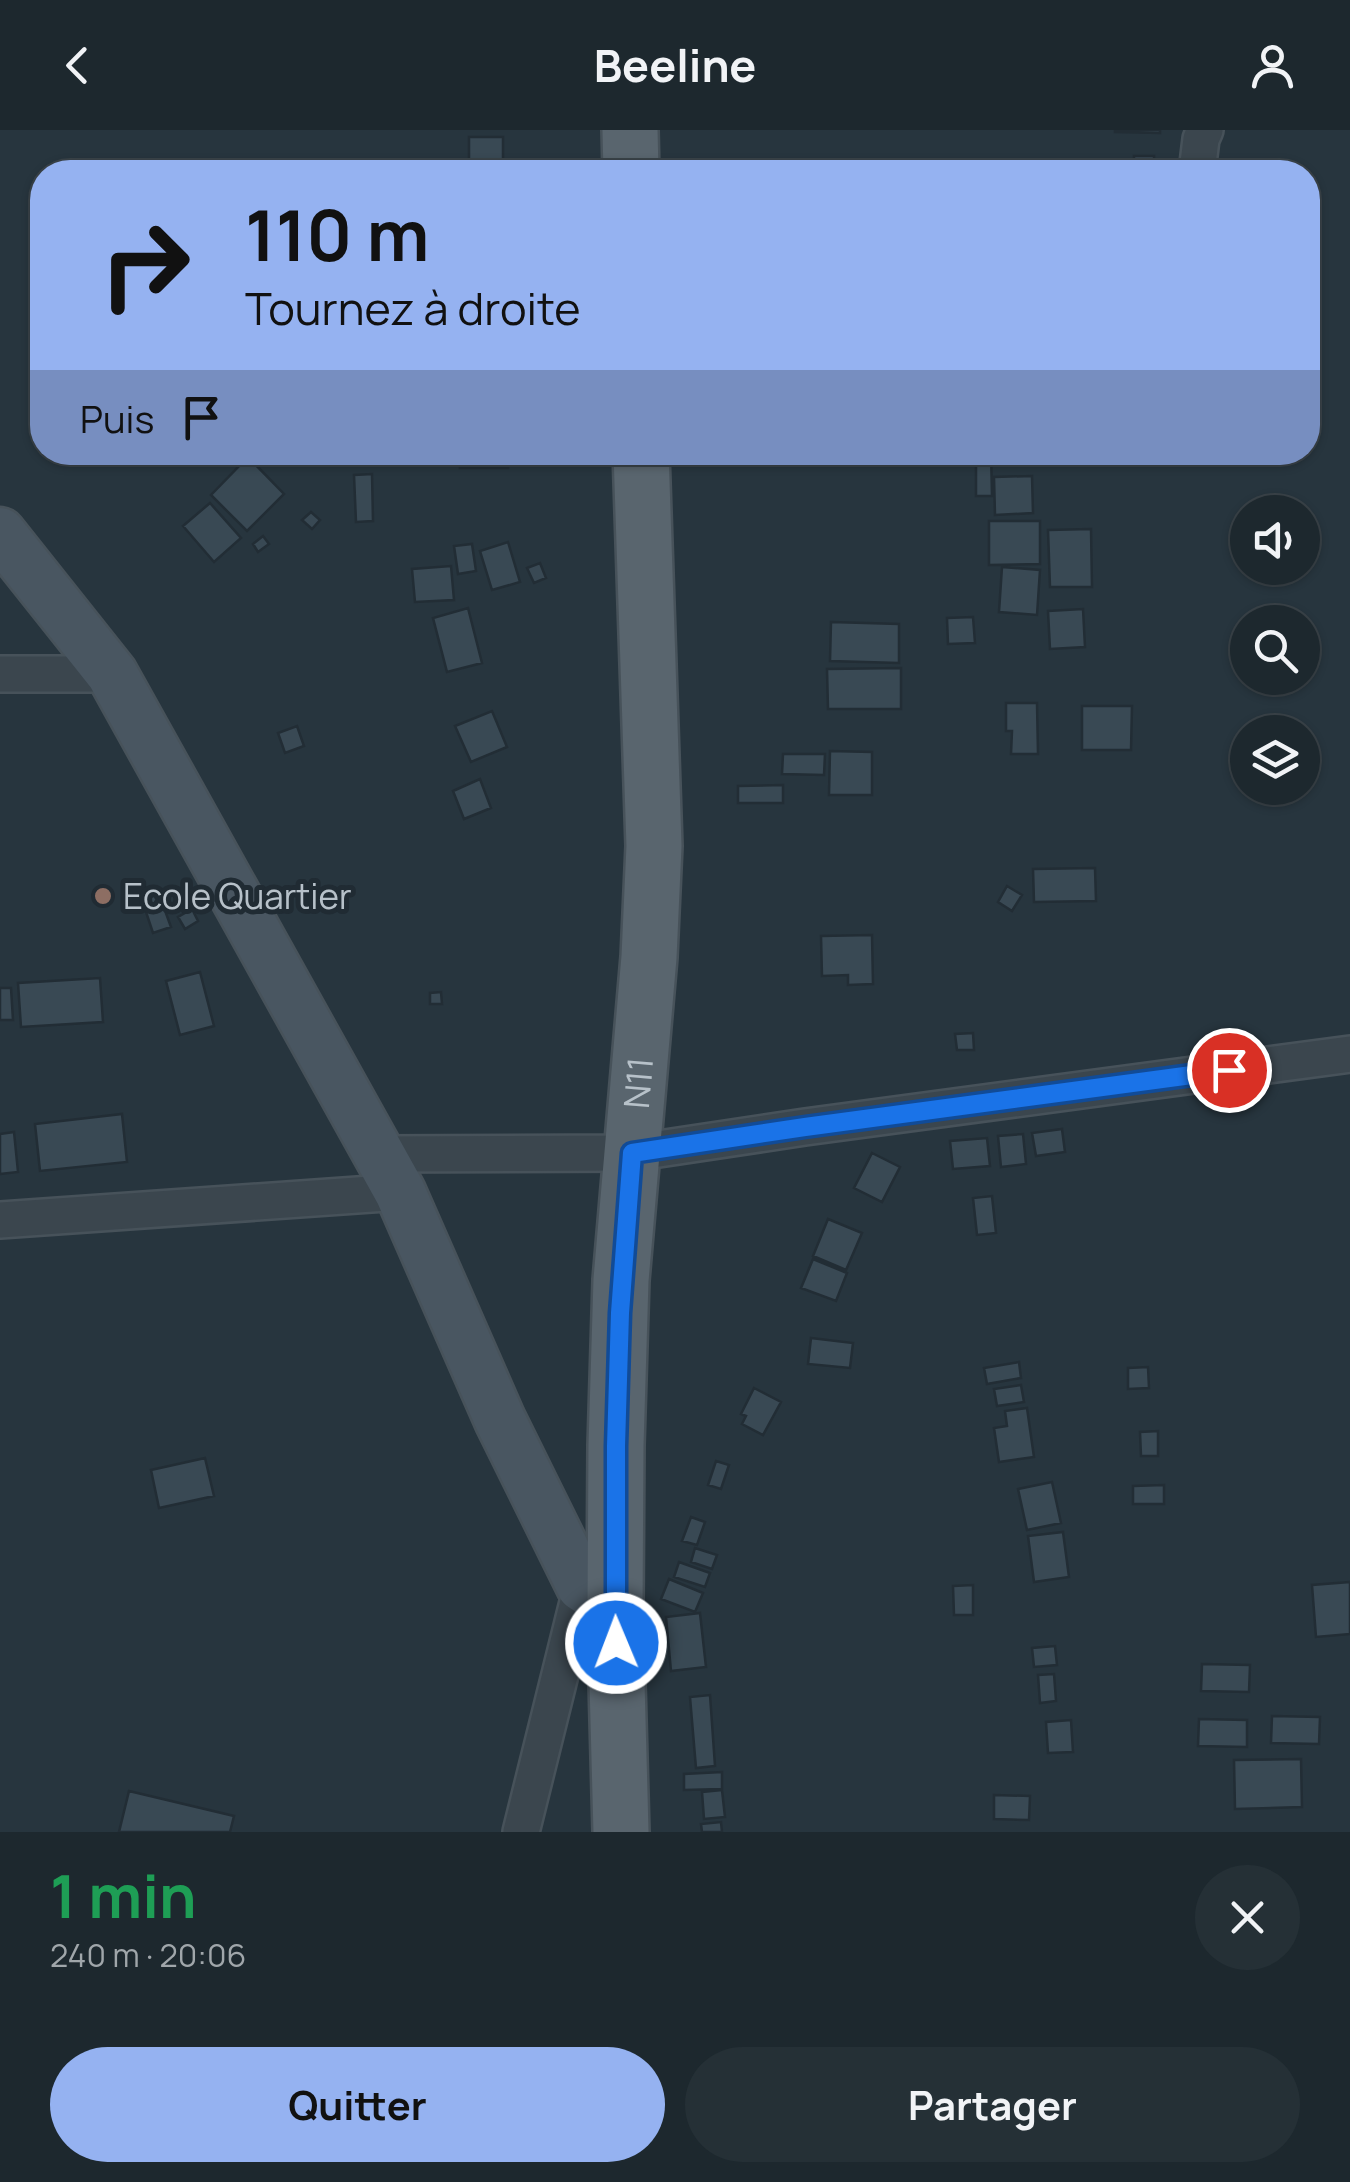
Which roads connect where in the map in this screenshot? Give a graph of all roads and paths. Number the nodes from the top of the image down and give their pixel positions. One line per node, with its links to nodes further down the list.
1 (630, 130): 3 (main road)
2 (1205, 130): 4 (street)
3 (631, 160)
4 (1198, 160)
5 (641, 465): 10 (main road, N11)
6 (0, 533): 8 (main road)
7 (0, 674): 8 (street)
8 (112, 674): 11 (main road)
9 (1350, 1054): 10 (street)
10 (632, 1153): 11 (street); 13 (main road, N11)
11 (389, 1173): 12 (street); 13 (main road)
12 (0, 1220)
13 (599, 1597): 14 (street); 15 (main road, N11)
14 (522, 1832)
15 (621, 1832)

